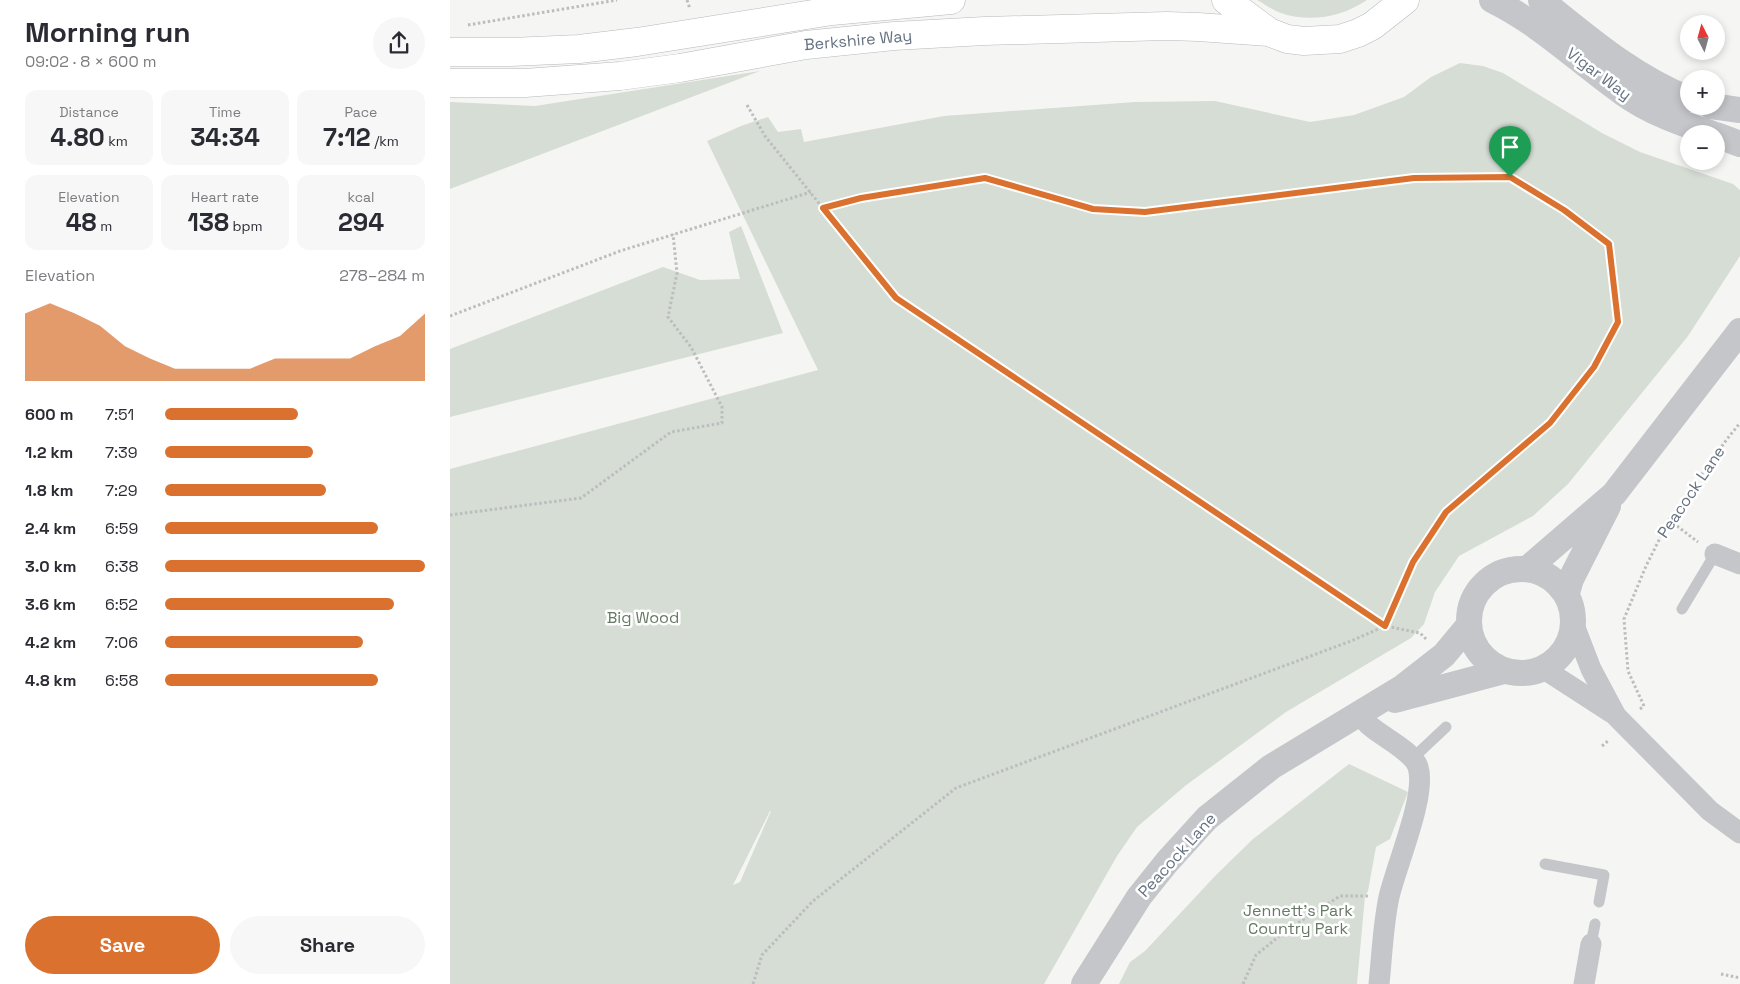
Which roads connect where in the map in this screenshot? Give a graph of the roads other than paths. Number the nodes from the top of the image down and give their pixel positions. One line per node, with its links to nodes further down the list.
1 (869, 0): 7 (highway)
2 (951, 0): 7 (highway, Berkshire Way)
3 (1226, 0): 8 (highway)
4 (1492, 0): 14 (street, Vigar Way)
5 (1541, 0): 11 (street, Vigar Way)
6 (1407, 1): 8 (highway)
7 (832, 12): 9 (highway, Berkshire Way)
8 (1269, 32): 10 (highway, Berkshire Way)
9 (450, 52)
10 (450, 82)
11 (1680, 95)
12 (1725, 108): 13 (street)
13 (1740, 110)
14 (1688, 125)
15 (1725, 138): 16 (street, Vigar Way)
16 (1740, 144)
17 (1740, 331): 18 (street)
18 (1614, 494): 21 (street); 22 (street)
19 (1715, 554): 20 (street); 23 (lane)
20 (1740, 564)
21 (1528, 569): 22 (street); 24 (street)
22 (1567, 594): 25 (street)
23 (1682, 608)
24 (1469, 625): 27 (street); 28 (street, Peacock Lane)
25 (1574, 625): 26 (street); 29 (street)
26 (1544, 669): 27 (street); 29 (street)
27 (1504, 671): 28 (street, Peacock Lane)
28 (1367, 709): 31 (street); 36 (street, Peacock Lane)
29 (1616, 716): 32 (street)
30 (1446, 727): 31 (lane)
31 (1413, 758): 37 (street)
32 (1740, 833)
33 (1545, 864): 34 (lane)
34 (1599, 902)
35 (1593, 934): 38 (street)
36 (1084, 984)
37 (1379, 984)
38 (1584, 984)

